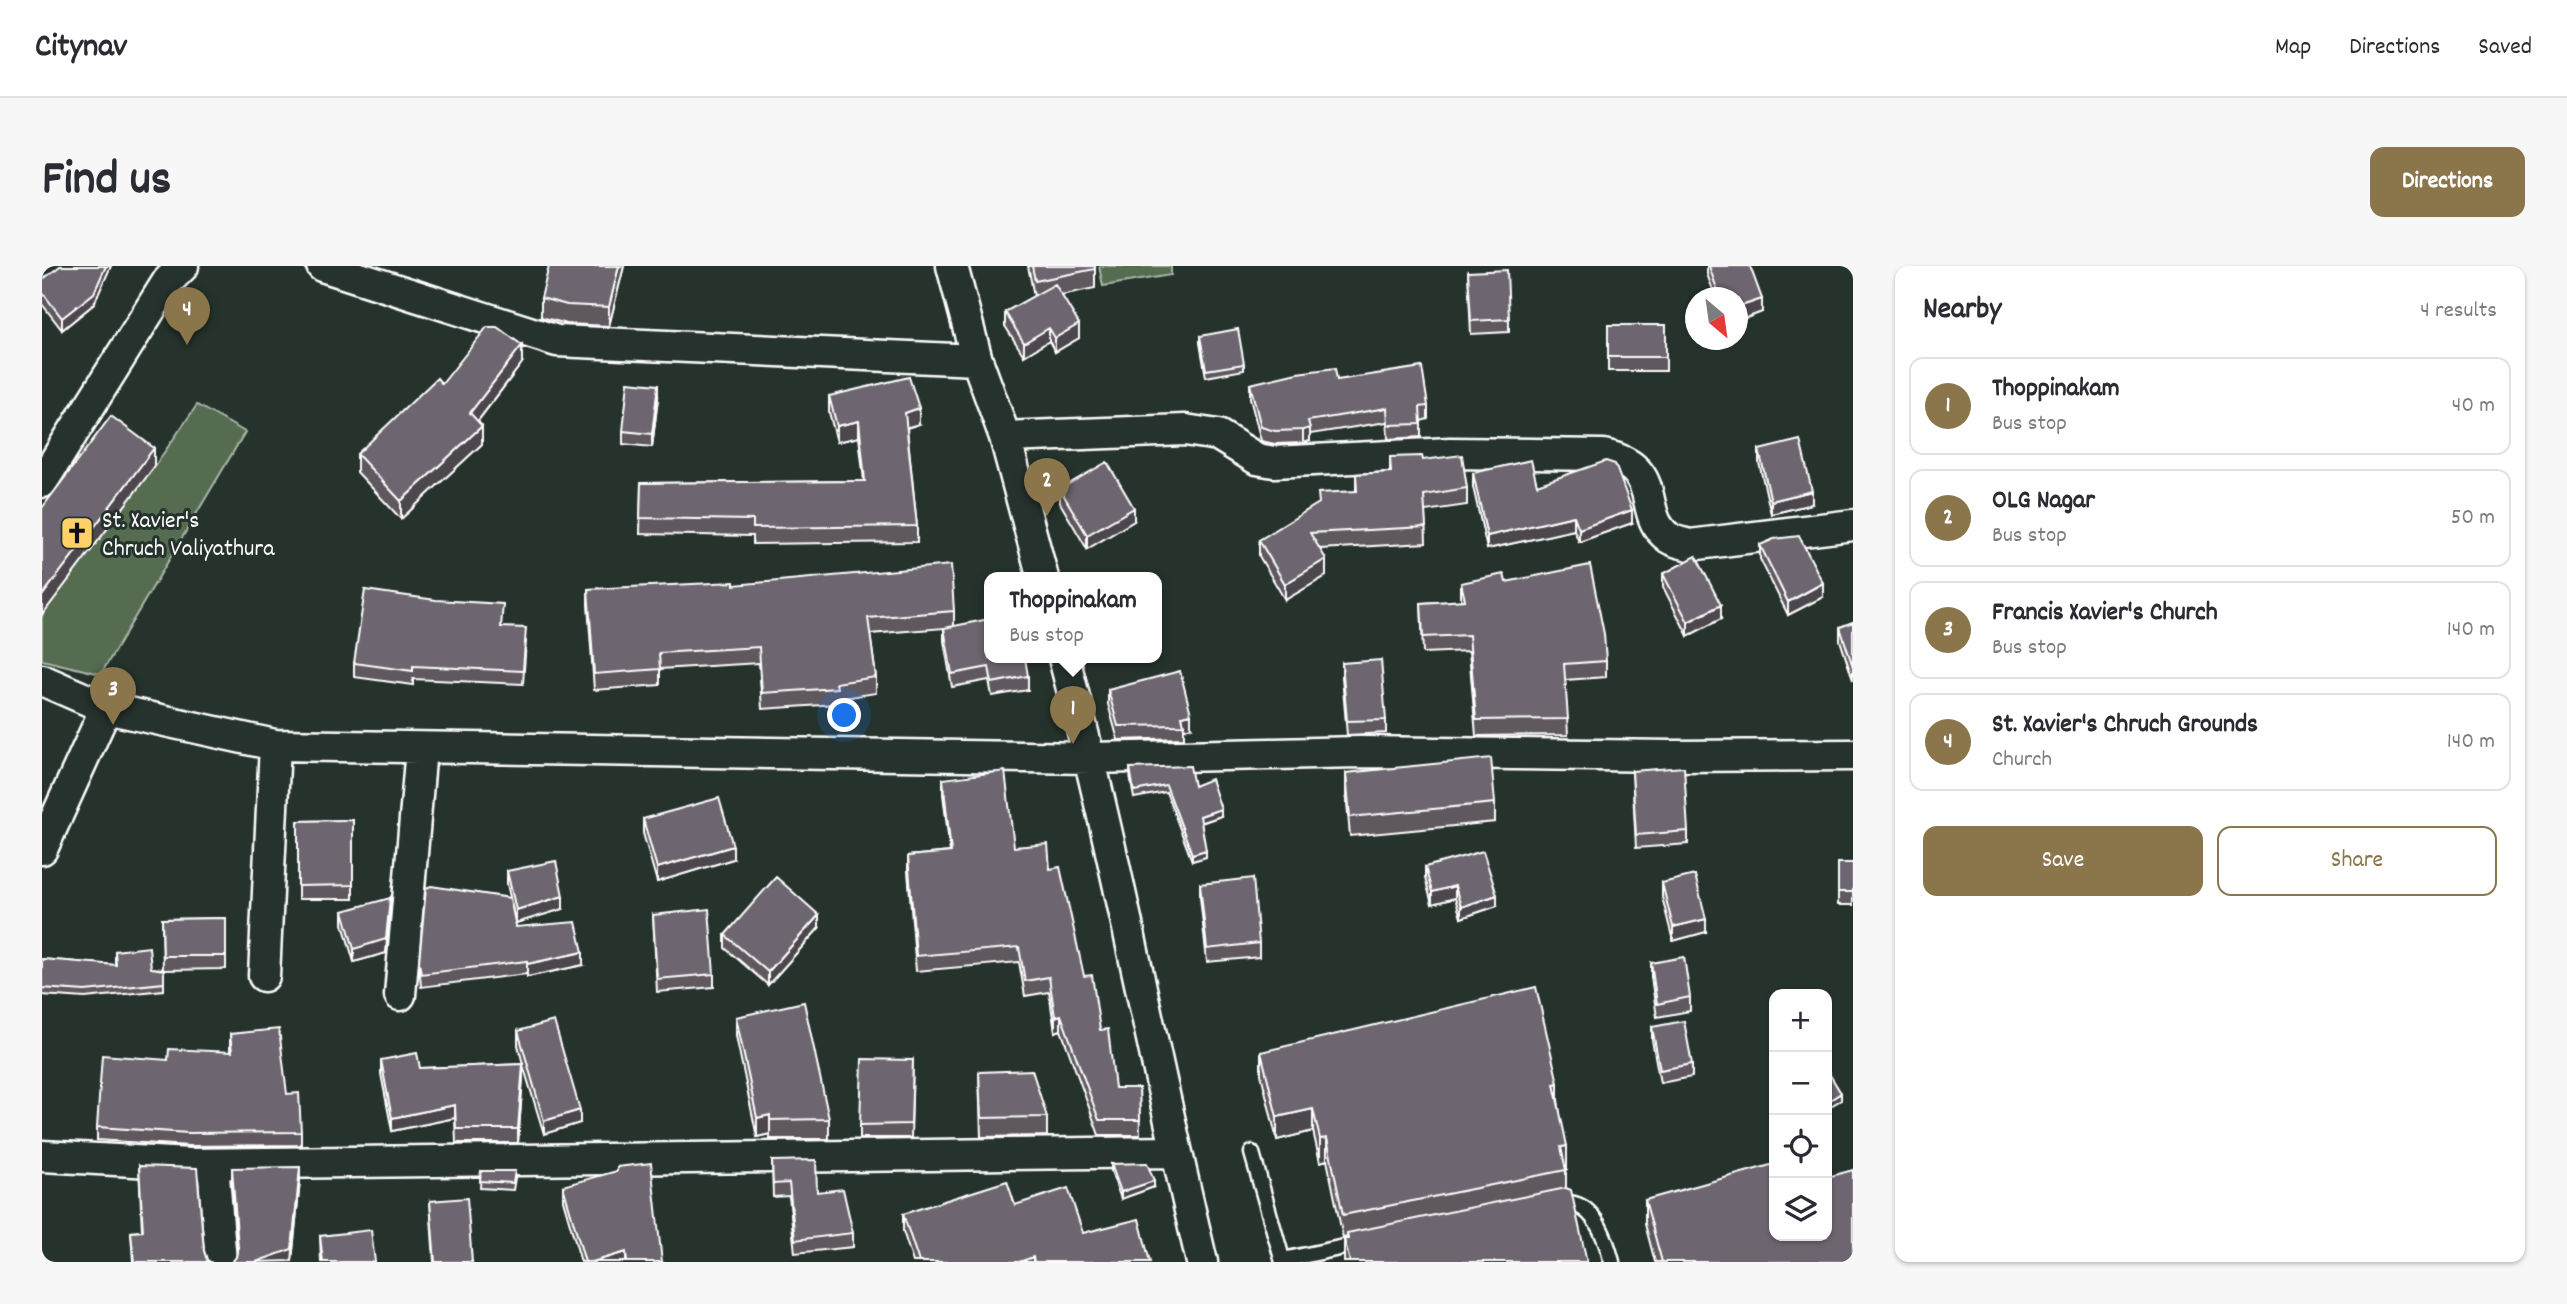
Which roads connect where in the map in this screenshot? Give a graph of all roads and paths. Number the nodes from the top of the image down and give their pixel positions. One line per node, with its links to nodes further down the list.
1 (183, 266): 6 (street)
2 (322, 266): 4 (street)
3 (952, 266): 4 (street)
4 (977, 360): 5 (street)
5 (1005, 438): 7 (street); 8 (street)
6 (43, 478)
7 (1853, 525)
8 (1041, 572)
9 (1065, 663): 15 (street)
10 (42, 680): 11 (street)
11 (106, 708): 12 (street); 16 (street)
12 (275, 745): 13 (street); 17 (street)
13 (421, 748): 15 (street); 18 (street)
14 (1853, 755): 15 (street)
15 (1091, 758): 19 (street)
16 (42, 849)
17 (264, 976)
18 (400, 995)
19 (1176, 1152): 22 (street); 27 (street)
20 (1252, 1153): 25 (lane)
21 (42, 1156): 22 (street)
22 (213, 1164): 26 (street)
23 (1540, 1208): 28 (lane)
24 (1377, 1240): 25 (lane)
25 (1283, 1261)
26 (221, 1262)
27 (1202, 1262)
28 (1612, 1262)

